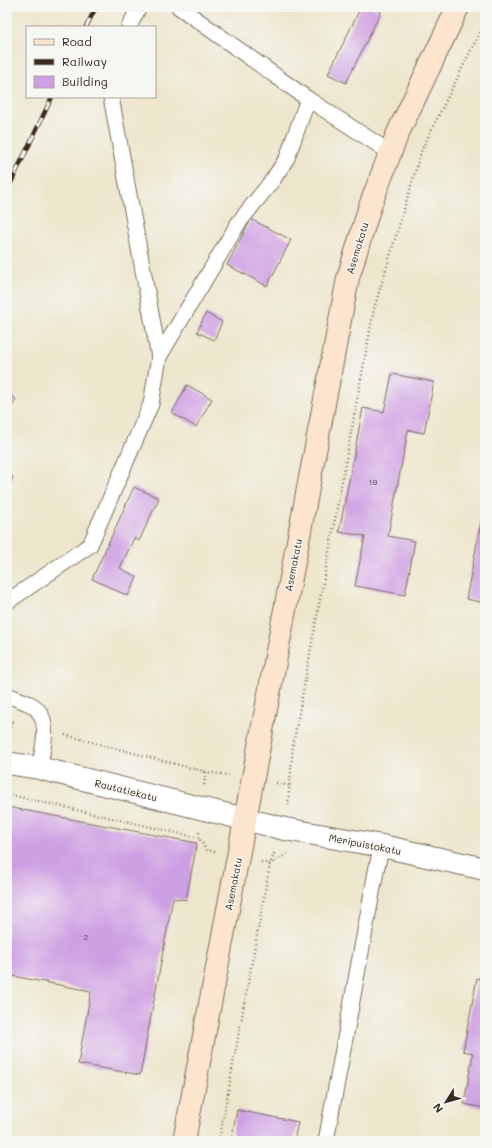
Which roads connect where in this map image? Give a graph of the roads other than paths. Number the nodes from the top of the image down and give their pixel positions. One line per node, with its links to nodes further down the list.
1 (139, 7): 4 (lane)
2 (179, 7): 6 (lane)
3 (458, 7): 7 (main road, Asemakatu)
4 (130, 26)
5 (111, 98): 8 (lane)
6 (308, 99): 7 (lane); 8 (lane)
7 (391, 153): 13 (main road, Asemakatu)
8 (159, 357): 9 (lane)
9 (7, 602)
10 (7, 695): 12 (lane)
11 (7, 763): 12 (street, Rautatiekatu)
12 (39, 768): 13 (street, Rautatiekatu)
13 (246, 819): 14 (street, Meripuistokatu); 16 (main road, Asemakatu)
14 (382, 846): 15 (street, Meripuistokatu); 17 (lane)
15 (485, 869)
16 (184, 1141)
17 (326, 1141)

